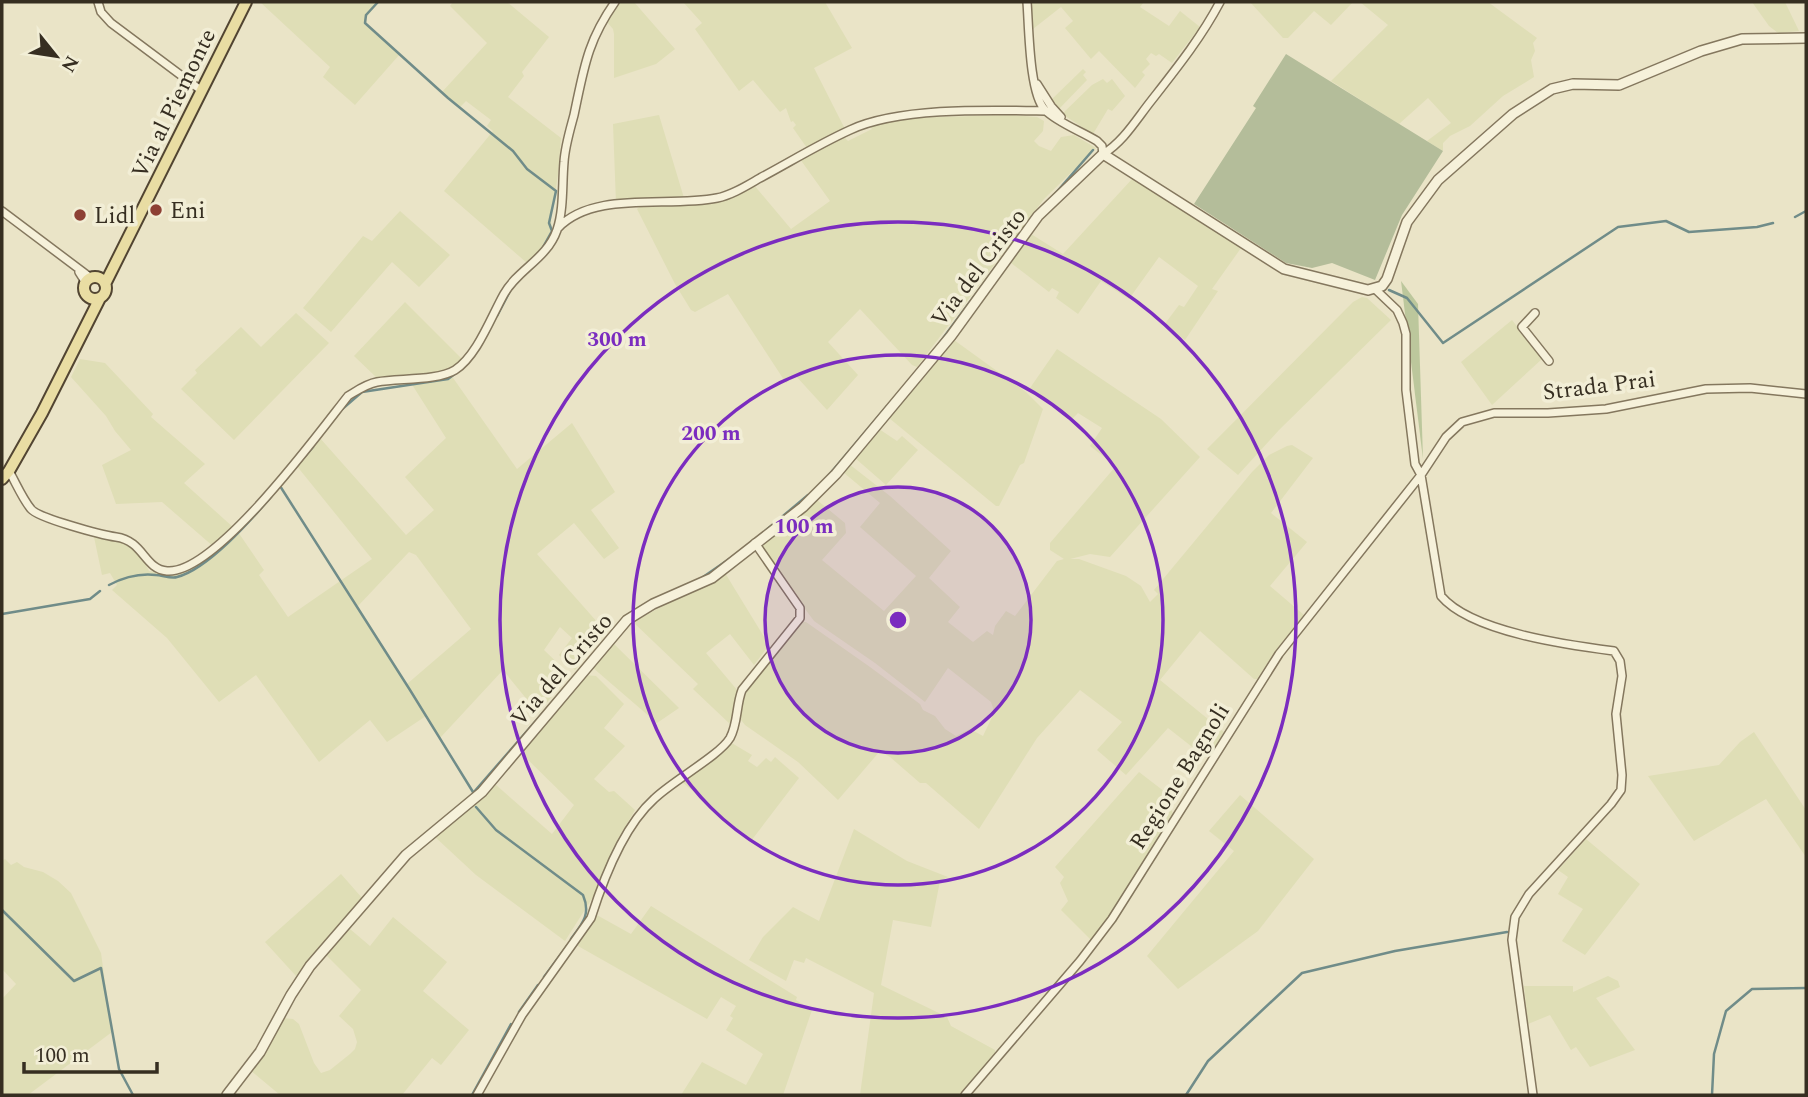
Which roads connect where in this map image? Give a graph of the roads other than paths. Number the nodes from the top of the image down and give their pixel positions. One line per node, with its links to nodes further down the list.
1 (98, 2): 8 (street)
2 (246, 2): 8 (main road, Via al Piemonte)
3 (615, 2): 13 (street)
4 (1027, 2): 7 (street)
5 (1220, 2): 11 (street)
6 (1806, 38): 15 (street)
7 (1033, 74): 9 (street); 10 (street)
8 (202, 91): 14 (main road, Via al Piemonte)
9 (1045, 111): 10 (street); 13 (street)
10 (1073, 127): 11 (street)
11 (1103, 154): 15 (street); 22 (street, Via del Cristo)
12 (2, 211): 14 (street)
13 (558, 228): 20 (street)
14 (95, 281): 16 (main road, Via al Piemonte); 16 (main road, Via al Piemonte)
15 (1375, 289): 21 (street)
16 (94, 297): 20 (main road, Via al Piemonte)
17 (1535, 313): 18 (street)
18 (1549, 361)
19 (1806, 394): 21 (street, Strada Prai)
20 (5, 475)
21 (1422, 475): 25 (street, Regione Bagnoli); 26 (street)
22 (755, 543): 23 (street, Via del Cristo); 24 (street)
23 (227, 1095)
24 (477, 1095)
25 (965, 1095)
26 (1533, 1095)

